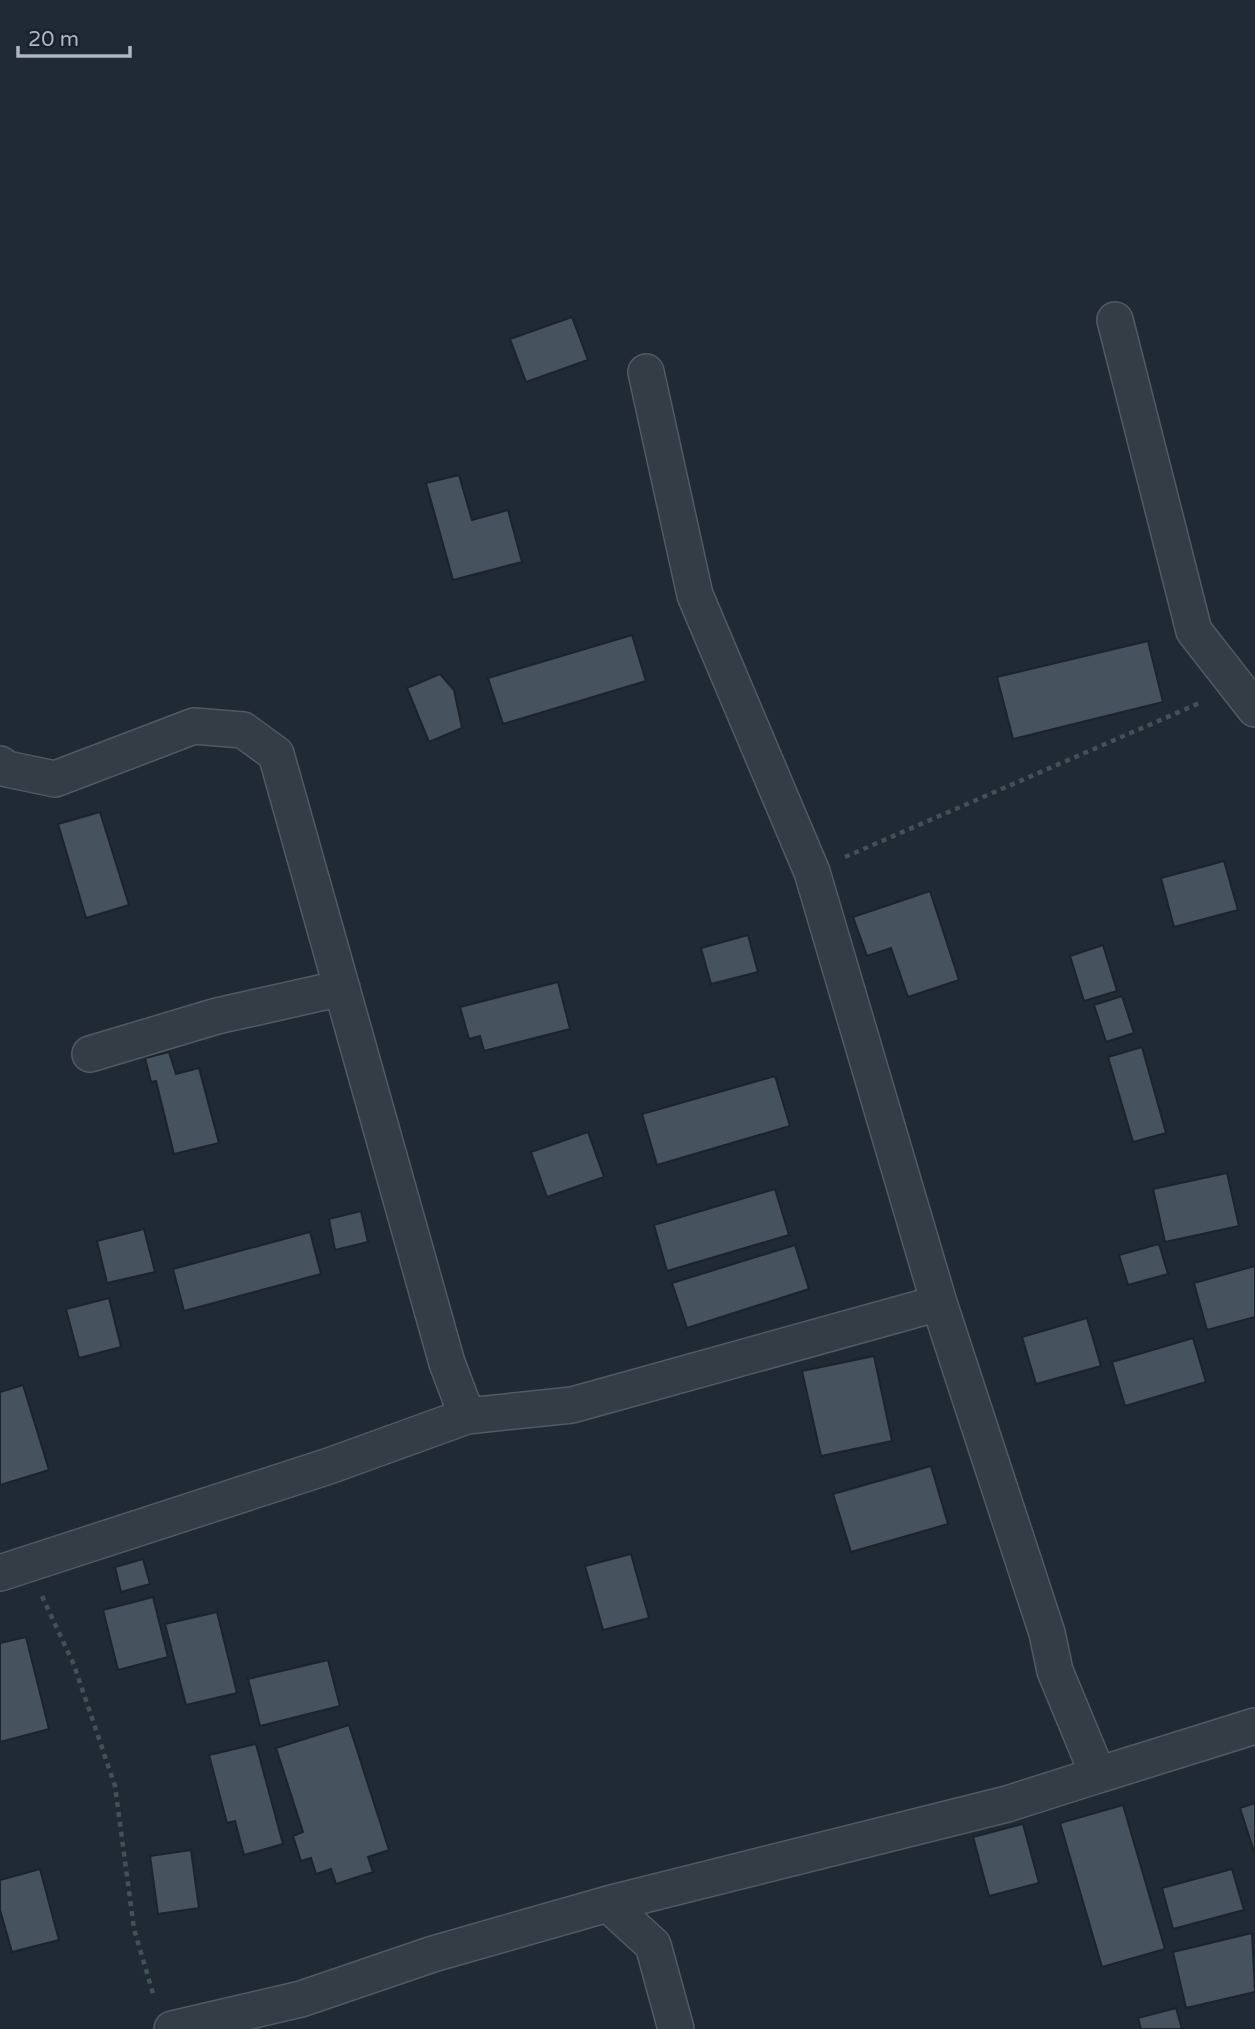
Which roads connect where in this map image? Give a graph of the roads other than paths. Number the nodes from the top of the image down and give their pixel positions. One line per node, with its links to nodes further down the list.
1 (1115, 320): 3 (street)
2 (646, 372): 7 (street)
3 (1247, 697)
4 (0, 764): 5 (street)
5 (342, 988): 6 (street); 8 (street)
6 (90, 1054)
7 (939, 1303): 8 (street); 11 (street)
8 (467, 1416): 9 (street)
9 (14, 1568)
10 (1255, 1726): 11 (street)
11 (1098, 1775): 12 (street)
12 (608, 1904): 13 (street); 14 (street)
13 (164, 2016)
14 (676, 2029)

